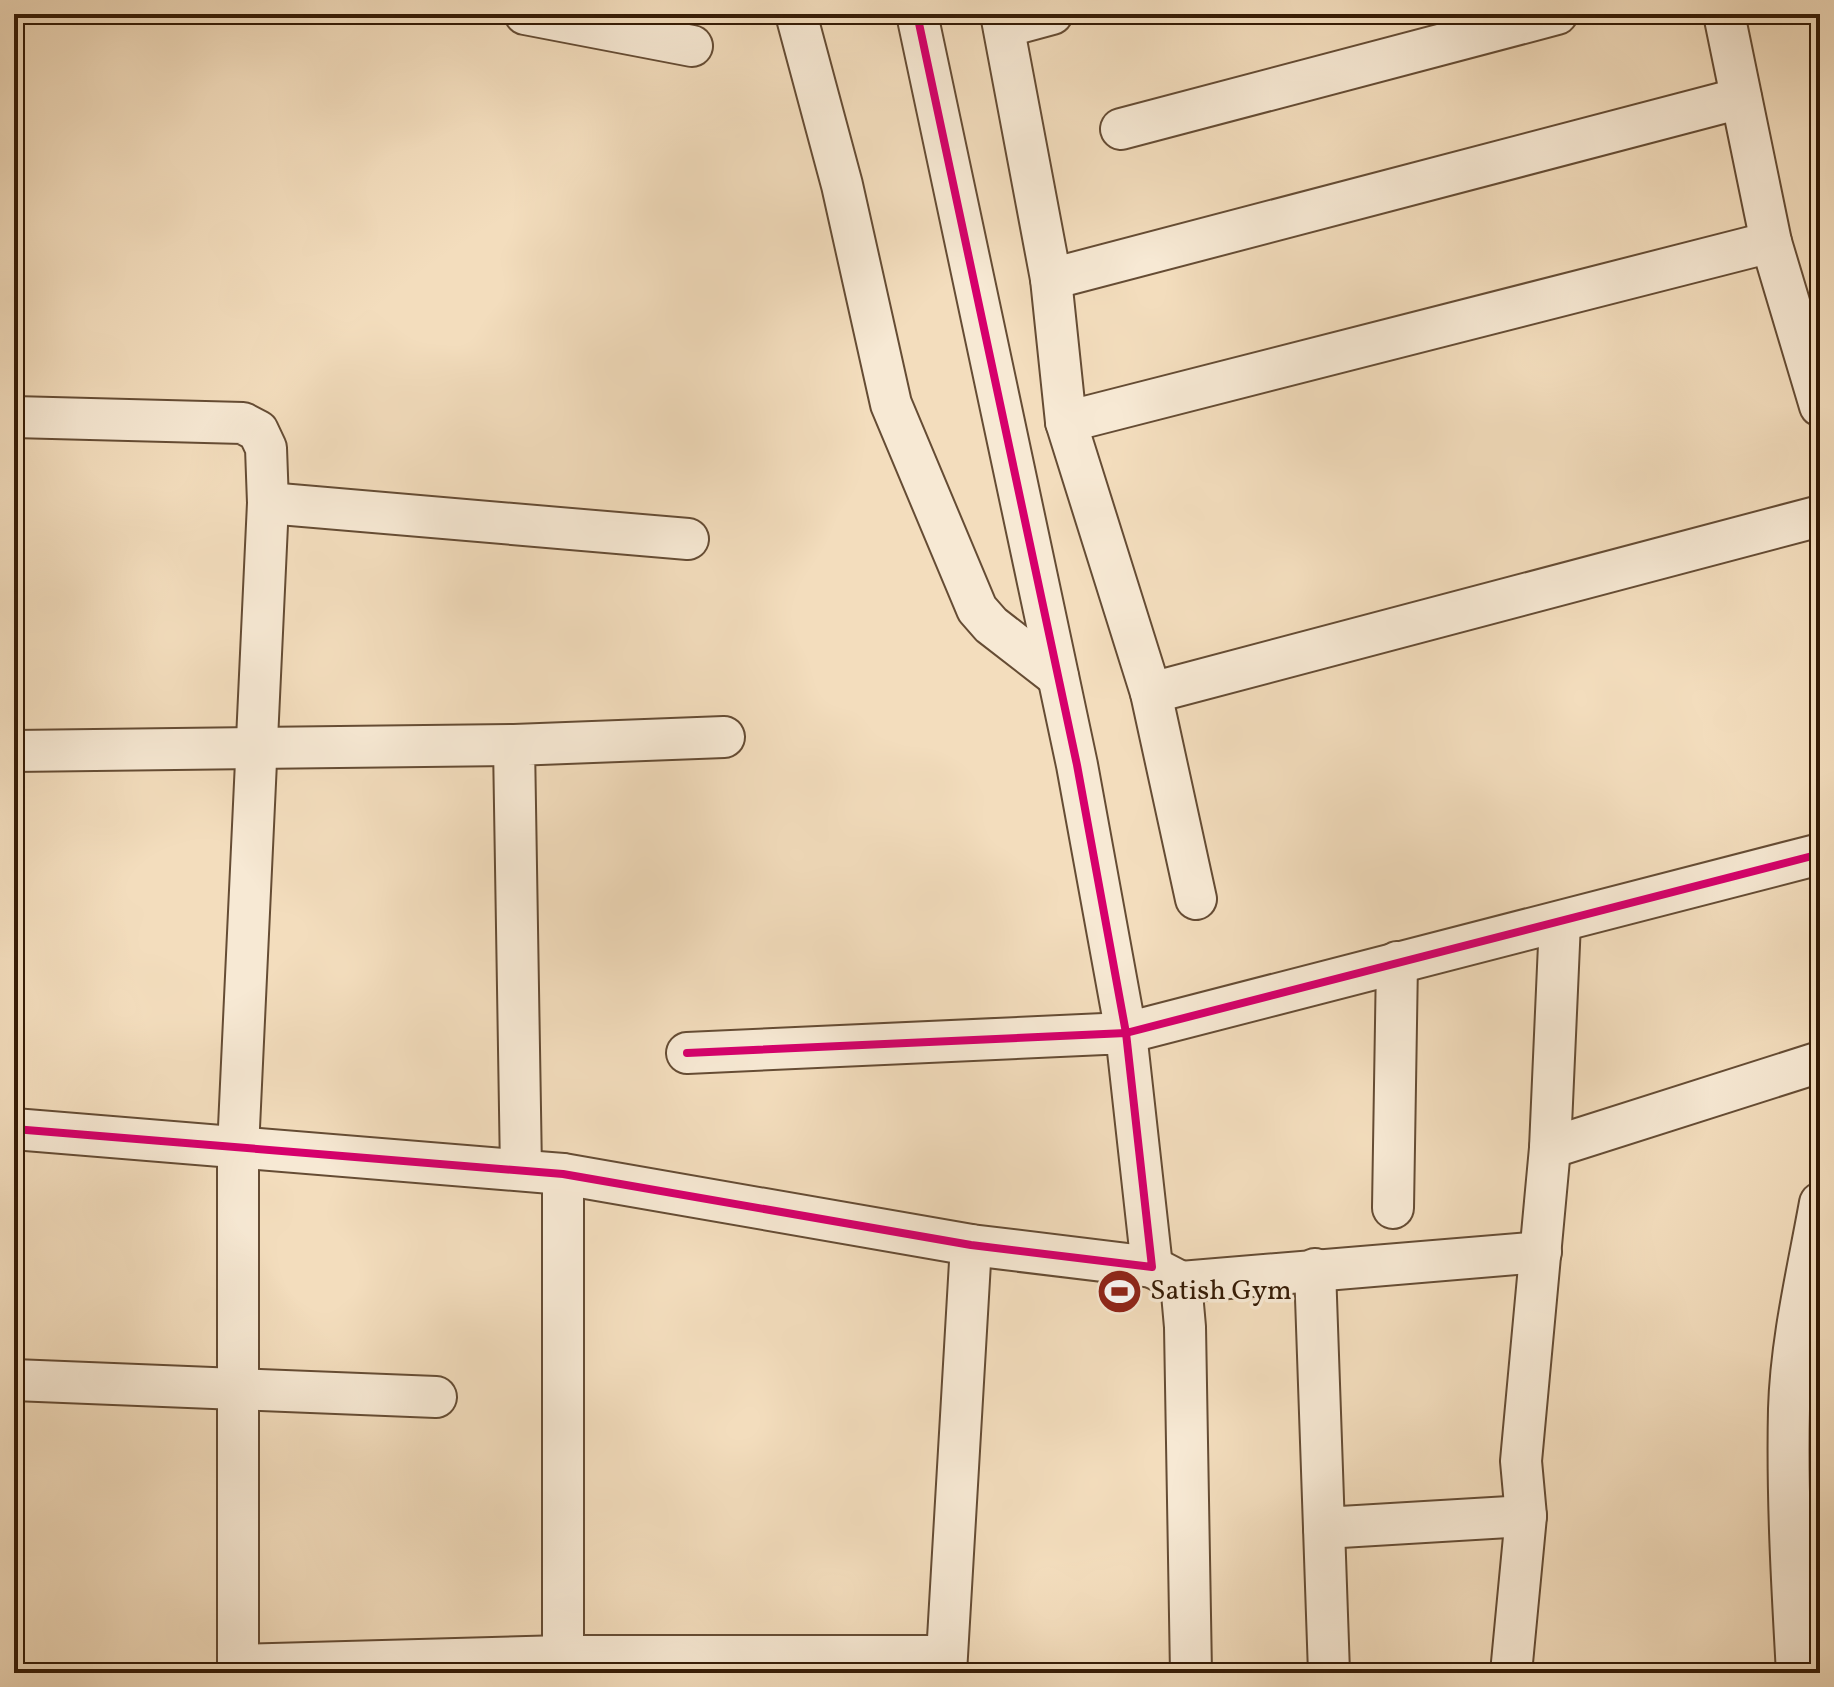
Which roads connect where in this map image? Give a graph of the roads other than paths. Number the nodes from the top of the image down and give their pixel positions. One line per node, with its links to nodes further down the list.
1 (525, 14): 8 (street)
2 (796, 14): 19 (street)
3 (917, 14): 19 (street)
4 (1052, 14): 7 (street)
5 (1557, 14): 10 (street)
6 (1724, 14): 9 (street)
7 (1003, 21): 12 (street)
8 (692, 46)
9 (1741, 98): 11 (street); 12 (street)
10 (1121, 129)
11 (1771, 242): 13 (street); 15 (street)
12 (1051, 279): 15 (street)
13 (1820, 406)
14 (14, 417): 16 (street)
15 (1066, 422): 20 (street)
16 (268, 503): 18 (street); 23 (street)
17 (1820, 516): 20 (street)
18 (688, 539)
19 (1058, 677): 29 (street)
20 (1151, 693): 26 (street)
21 (724, 737): 22 (street)
22 (514, 745): 23 (street); 35 (street)
23 (258, 750): 24 (street); 34 (street)
24 (14, 751)
25 (1820, 854): 27 (street)
26 (1196, 899)
27 (1560, 922): 28 (street); 33 (street)
28 (1397, 962): 29 (street); 38 (street)
29 (1126, 1033): 30 (street); 42 (street)
30 (687, 1053)
31 (1820, 1062): 33 (street)
32 (14, 1129): 34 (street)
33 (1550, 1148): 40 (street)
34 (238, 1149): 35 (street); 44 (street)
35 (521, 1170): 36 (street)
36 (563, 1174): 39 (street); 49 (street)
37 (1820, 1203): 48 (street)
38 (1393, 1208)
39 (971, 1245): 42 (street); 50 (street)
40 (1541, 1252): 41 (street); 46 (street)
41 (1315, 1269): 42 (street); 47 (street)
42 (1166, 1274): 52 (street)
43 (14, 1380): 44 (street)
44 (238, 1391): 45 (street); 51 (street)
45 (436, 1397)
46 (1526, 1516): 47 (street); 54 (street)
47 (1324, 1528): 53 (street)
48 (1805, 1564): 55 (street)
49 (563, 1664): 50 (street); 51 (street)
50 (946, 1664)
51 (238, 1669)
52 (1191, 1673)
53 (1329, 1673)
54 (1511, 1673)
55 (1797, 1673)

